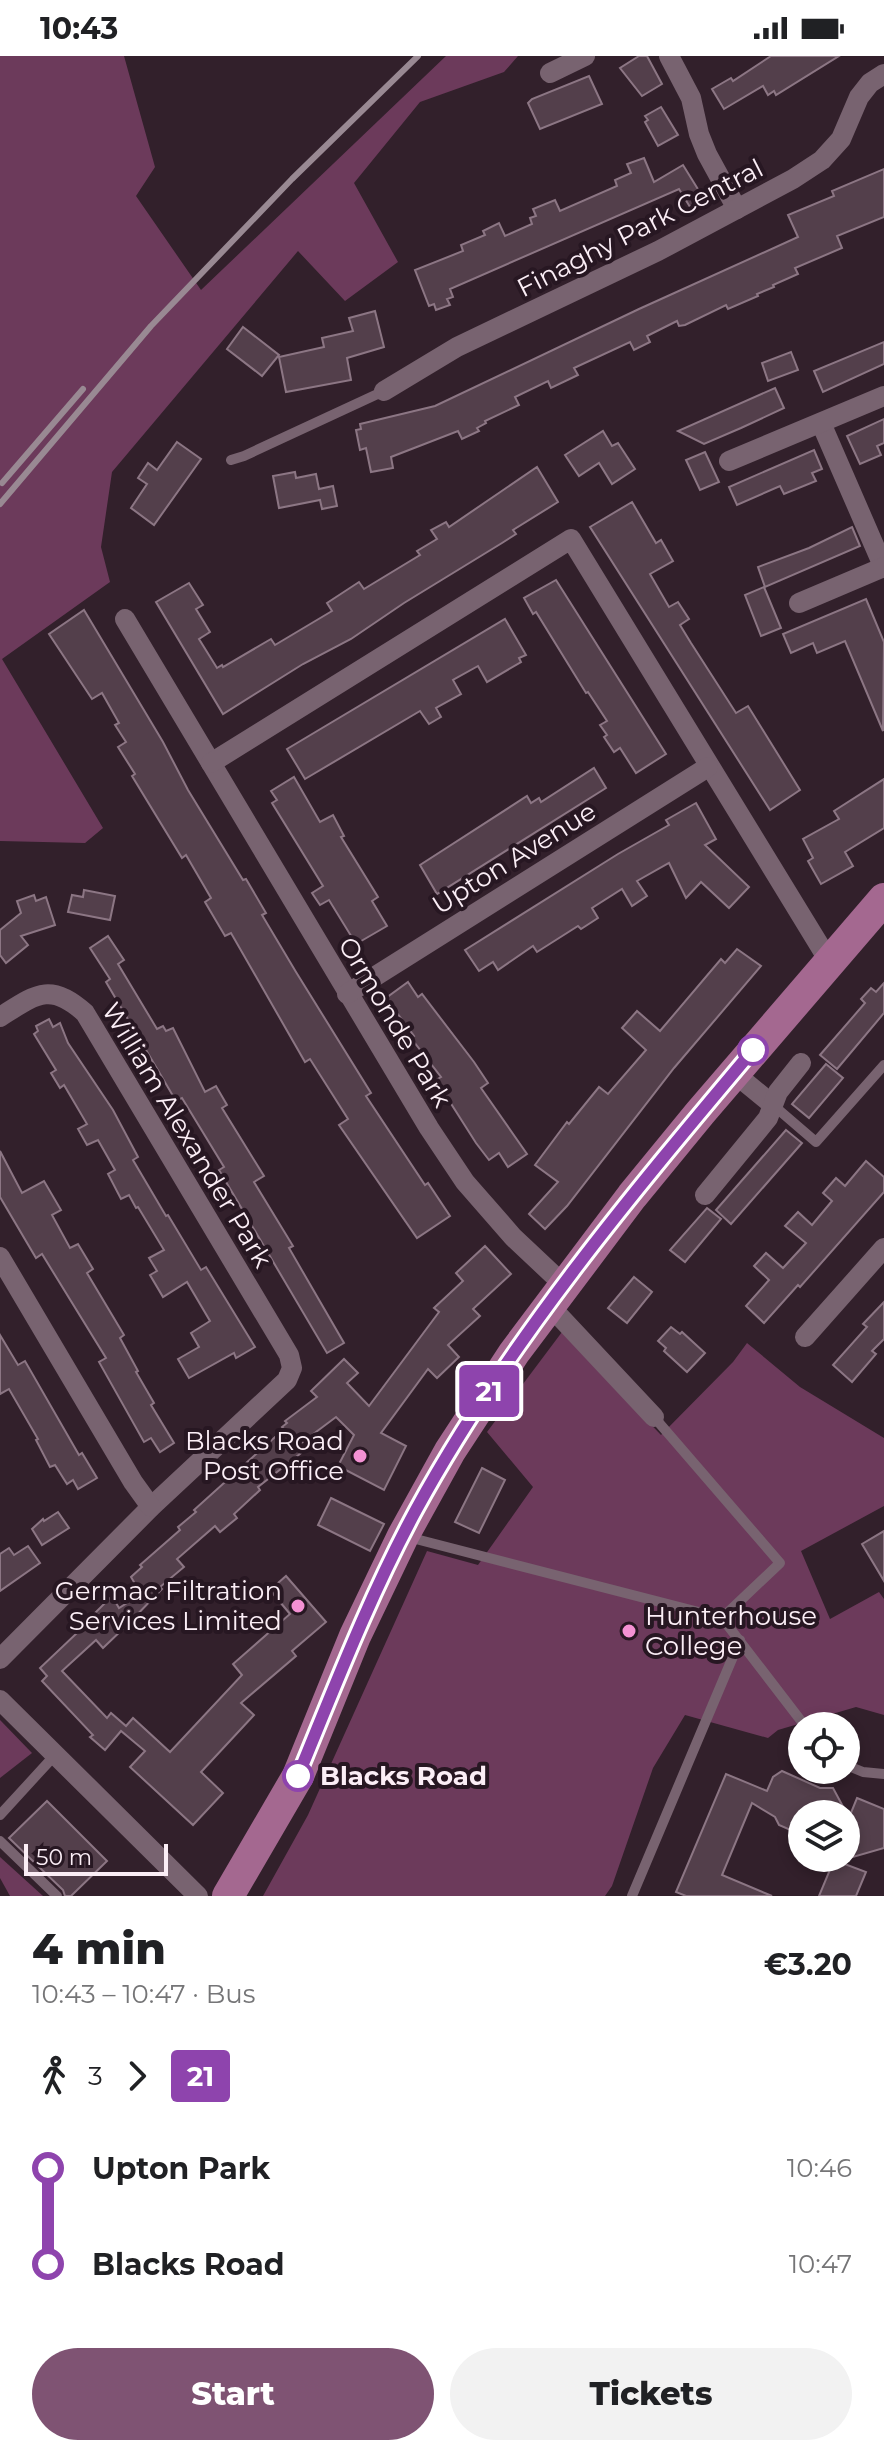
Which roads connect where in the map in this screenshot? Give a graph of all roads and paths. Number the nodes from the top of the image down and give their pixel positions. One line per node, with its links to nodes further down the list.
1 (585, 56): 3 (street)
2 (669, 56): 5 (street)
3 (550, 73)
4 (884, 74): 5 (street, Finaghy Park Central)
5 (737, 209): 6 (street, Finaghy Park Central)
6 (384, 391): 9 (lane)
7 (884, 396): 8 (street)
8 (821, 423): 10 (street); 11 (street)
9 (231, 460)
10 (729, 461)
11 (884, 567): 12 (street)
12 (799, 603)
13 (125, 619): 14 (street, Ormonde Park)
14 (211, 763): 15 (street); 18 (street, Ormonde Park)
15 (708, 767): 17 (street); 18 (street, Upton Avenue)
16 (884, 899): 17 (main road)
17 (829, 961): 22 (main road)
18 (347, 994): 27 (street, Ormonde Park)
19 (0, 1017): 30 (street, William Alexander Park)
20 (801, 1063): 23 (street)
21 (884, 1065): 23 (lane)
22 (734, 1073): 23 (street); 27 (main road)
23 (773, 1105): 24 (street)
24 (705, 1195)
25 (884, 1248): 28 (street)
26 (0, 1257): 30 (street)
27 (557, 1295): 29 (street, Ormonde Park); 31 (main road)
28 (805, 1337)
29 (654, 1417): 32 (lane)
30 (151, 1507): 34 (street)
31 (403, 1536): 32 (lane); 44 (main road)
32 (722, 1618): 33 (lane)
33 (740, 1640): 36 (lane); 45 (lane)
34 (0, 1659)
35 (0, 1700): 37 (street)
36 (794, 1712)
37 (55, 1755): 40 (lane); 43 (street)
38 (860, 1771): 39 (lane)
39 (884, 1774)
40 (0, 1815)
41 (0, 1841): 42 (lane)
42 (57, 1896)
43 (198, 1896)
44 (228, 1896)
45 (632, 1896)

